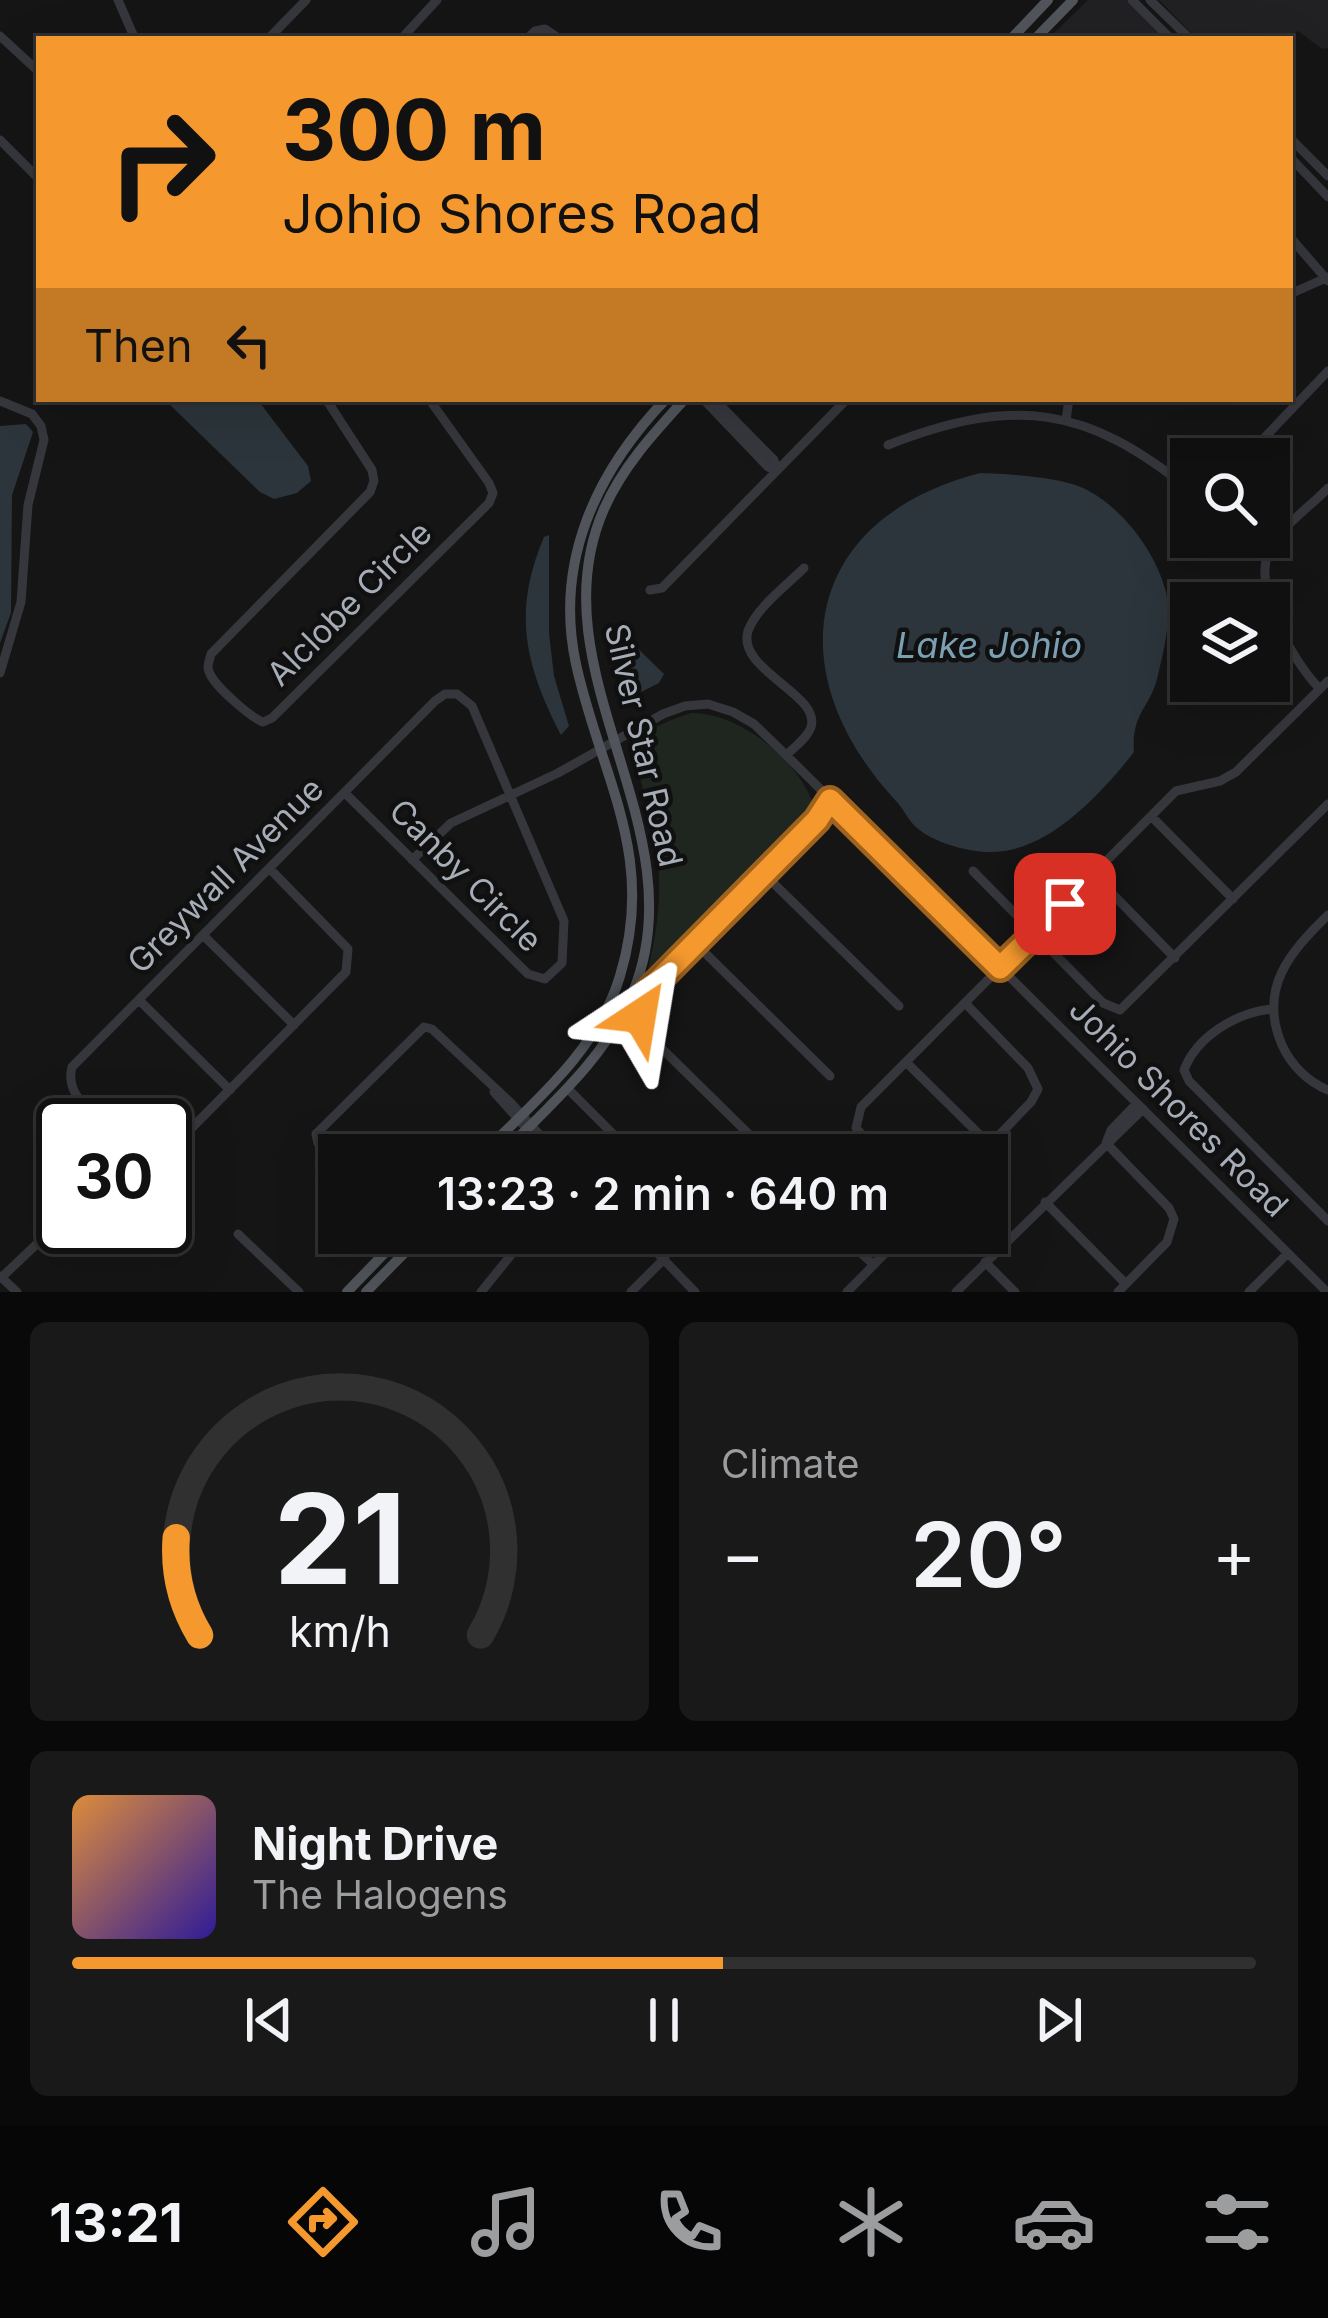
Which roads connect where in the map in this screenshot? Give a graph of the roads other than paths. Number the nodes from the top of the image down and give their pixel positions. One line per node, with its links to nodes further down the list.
1 (118, 0): 8 (street)
2 (306, 0): 9 (street)
3 (436, 0): 10 (street)
4 (1048, 0): 11 (main road)
5 (1073, 0): 12 (main road)
6 (1132, 0): 13 (street)
7 (1150, 0): 14 (street)
8 (134, 36)
9 (271, 36)
10 (403, 36)
11 (1014, 36)
12 (1038, 36)
13 (1168, 36)
14 (1187, 36)
15 (0, 37): 16 (street)
16 (36, 69)
17 (0, 140): 20 (street)
18 (1293, 141): 21 (street)
19 (1293, 161): 22 (street)
20 (36, 176)
21 (1328, 176)
22 (1328, 197)
23 (1293, 240): 24 (street)
24 (1328, 278): 25 (street)
25 (1293, 293)
26 (1328, 371): 38 (street)
27 (0, 401): 45 (street)
28 (328, 402): 29 (street, Alclobe Circle)
29 (434, 402)
30 (663, 402): 49 (main road, Silver Star Road)
31 (680, 402): 48 (main road, Silver Star Road)
32 (706, 402): 37 (street)
33 (716, 402): 37 (street)
34 (844, 402): 40 (street)
35 (1069, 402): 36 (street)
36 (1066, 420): 39 (street); 41 (street)
37 (737, 429): 40 (street)
38 (1264, 438)
39 (888, 446)
40 (777, 470): 44 (street)
41 (1170, 475)
42 (1327, 493): 46 (street)
43 (804, 568): 50 (street)
44 (650, 590)
45 (0, 674)
46 (1324, 685): 55 (street)
47 (472, 706): 51 (street, Greywall Avenue); 52 (street, Canby Circle)
48 (616, 740): 49 (street, Johio Shores Road); 50 (street, Johio Shores Road); 75 (main road, Silver Star Road)
49 (602, 749): 52 (street, Johio Shores Road); 80 (main road, Silver Star Road)
50 (786, 755): 53 (street, Johio Shores Road)
51 (345, 793): 56 (street, Canby Circle); 57 (street, Greywall Avenue)
52 (512, 794): 56 (street, Johio Shores Road); 56 (street, Canby Circle)
53 (830, 800): 59 (street); 67 (street, Johio Shores Road)
54 (1328, 804): 61 (street)
55 (1150, 816): 60 (street); 61 (street)
56 (412, 860)
57 (270, 869): 64 (street, Greywall Avenue); 72 (street)
58 (973, 871): 63 (street)
59 (764, 874): 65 (street); 70 (street)
60 (1094, 875): 63 (street); 66 (street)
61 (1233, 899): 66 (street)
62 (1328, 915): 71 (street)
63 (1036, 934): 66 (street); 67 (street)
64 (203, 935): 68 (street, Greywall Avenue); 72 (street)
65 (696, 944): 74 (street); 86 (street)
66 (1175, 958)
67 (1000, 968): 69 (street); 79 (street, Johio Shores Road)
68 (139, 1000): 76 (street); 78 (street, Greywall Avenue)
69 (966, 1004): 73 (street); 89 (street)
70 (898, 1006)
71 (1271, 1010): 77 (street); 93 (street)
72 (294, 1025): 76 (street)
73 (907, 1063): 87 (street); 88 (street)
74 (830, 1076)
75 (567, 1088): 80 (main road, Silver Star Road); 85 (street)
76 (230, 1090): 81 (street)
77 (1328, 1090)
78 (78, 1098)
79 (1140, 1106): 91 (street); 96 (street, Johio Shores Road)
80 (523, 1123): 82 (main road, Silver Star Road); 83 (main road, Silver Star Road); 84 (street); 90 (street)
81 (192, 1128)
82 (509, 1134)
83 (515, 1134)
84 (534, 1134)
85 (613, 1134)
86 (743, 1134)
87 (861, 1134)
88 (979, 1134)
89 (999, 1134)
90 (318, 1140)
91 (1106, 1143): 92 (street); 108 (street)
92 (1045, 1202): 105 (street); 108 (street)
93 (1328, 1220)
94 (238, 1234): 110 (street)
95 (36, 1244): 107 (street)
96 (1288, 1253): 120 (street); 121 (street, Johio Shores Road)
97 (383, 1254): 111 (main road)
98 (391, 1254): 112 (main road)
99 (403, 1254): 113 (main road)
100 (661, 1254): 104 (street)
101 (862, 1254): 106 (street)
102 (884, 1254): 106 (street)
103 (511, 1256): 114 (street)
104 (665, 1258): 115 (street); 116 (street)
105 (985, 1262): 118 (street); 119 (street)
106 (874, 1265): 117 (street)
107 (1, 1277): 109 (street)
108 (1122, 1288)
109 (17, 1292)
110 (299, 1292)
111 (346, 1292)
112 (356, 1292)
113 (366, 1292)
114 (481, 1292)
115 (631, 1292)
116 (695, 1292)
117 (847, 1292)
118 (956, 1292)
119 (1015, 1292)
120 (1250, 1292)
121 (1328, 1292)

